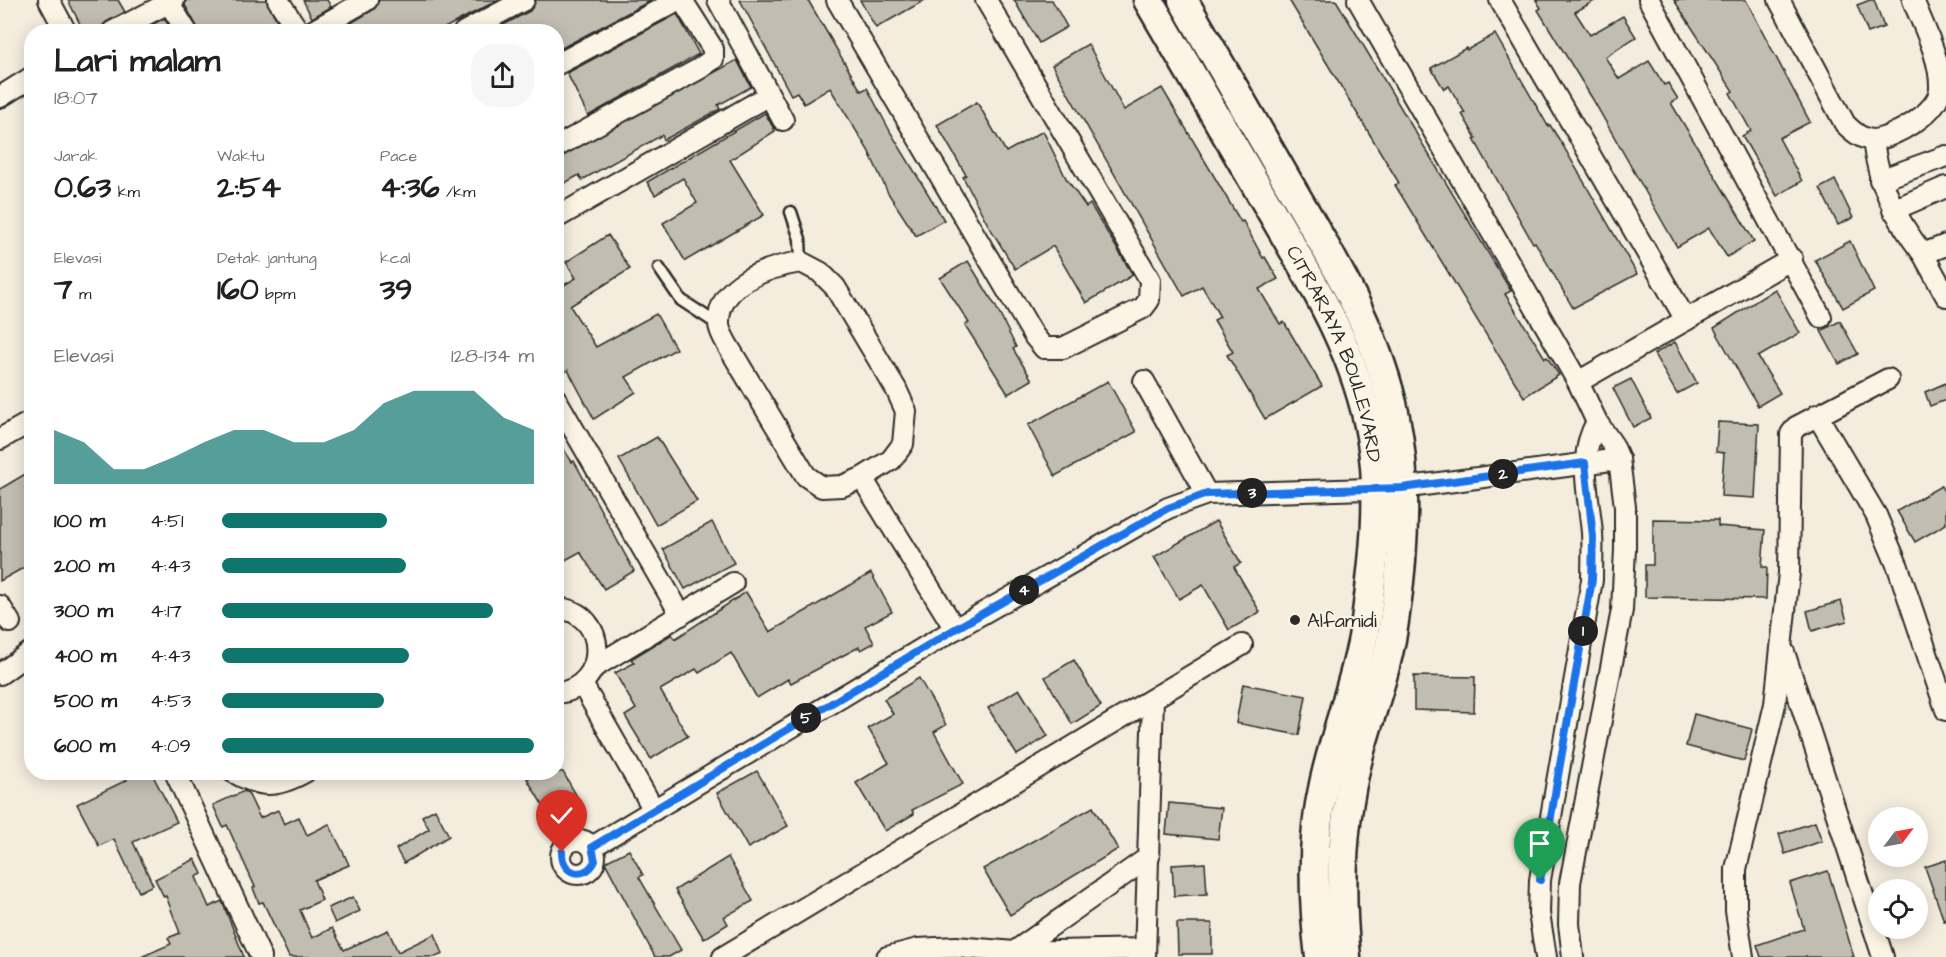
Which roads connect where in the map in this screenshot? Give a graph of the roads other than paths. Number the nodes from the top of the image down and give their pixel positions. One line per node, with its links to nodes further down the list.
1 (49, 0): 17 (street)
2 (278, 0): 20 (street)
3 (367, 0): 21 (street)
4 (524, 0): 22 (street)
5 (680, 0): 23 (street); 29 (street)
6 (718, 0): 25 (street)
7 (837, 0): 8 (street)
8 (986, 0)
9 (1148, 0): 56 (main road, CITRARAYA BOULEVARD)
10 (1183, 0): 56 (main road, CITRARAYA BOULEVARD)
11 (1358, 0): 47 (street)
12 (1500, 0): 43 (street)
13 (1649, 0): 38 (street)
14 (1779, 0): 28 (street)
15 (1913, 0): 28 (street)
16 (171, 1): 18 (street); 19 (street)
17 (62, 24)
18 (127, 24)
19 (183, 24)
20 (294, 24)
21 (324, 24)
22 (479, 24)
23 (564, 61)
24 (24, 83): 26 (street)
25 (768, 96): 27 (street); 35 (street)
26 (0, 97)
27 (783, 120)
28 (1873, 140): 31 (street)
29 (564, 143)
30 (1946, 156): 31 (street)
31 (1880, 180): 33 (street)
32 (1946, 187): 33 (street)
33 (1893, 210): 37 (street)
34 (791, 212): 39 (lane)
35 (564, 213)
36 (1946, 245): 37 (street)
37 (1923, 254): 41 (street)
38 (1792, 259): 42 (street); 43 (street)
39 (801, 262): 44 (street); 55 (street)
40 (658, 268): 44 (lane)
41 (1946, 296)
42 (1821, 317)
43 (1686, 320): 47 (street)
44 (719, 325): 55 (street)
45 (1888, 379): 49 (street)
46 (1144, 381): 57 (street)
47 (1578, 382): 50 (street)
48 (564, 413): 60 (street)
49 (1817, 415): 63 (street); 70 (street)
50 (1597, 422): 53 (street); 54 (street)
51 (24, 427): 52 (street)
52 (0, 439)
53 (1619, 459): 54 (street); 85 (street)
54 (1585, 463): 56 (street); 84 (street)
55 (862, 478): 61 (street)
56 (1388, 489): 57 (street); 82 (main road, CITRARAYA BOULEVARD); 83 (main road, CITRARAYA BOULEVARD)
57 (1207, 494): 61 (street)
58 (734, 583): 60 (street)
59 (564, 608): 65 (street)
60 (681, 615): 65 (street)
61 (955, 629): 74 (street)
62 (1242, 645): 69 (street)
63 (1782, 645): 86 (street); 87 (street)
64 (24, 657): 66 (street)
65 (596, 666): 67 (street)
66 (0, 674)
67 (582, 684): 68 (street); 74 (street)
68 (564, 692)
69 (1153, 699): 76 (street); 80 (street)
70 (1946, 711)
71 (179, 780): 79 (street)
72 (251, 780): 73 (street)
73 (286, 780)
74 (654, 810): 75 (street)
75 (592, 847)
76 (1149, 857): 77 (street); 78 (street)
77 (1014, 952): 78 (street); 81 (street)
78 (1144, 953)
79 (261, 957)
80 (723, 957)
81 (887, 957)
82 (1320, 957)
83 (1346, 957)
84 (1546, 957)
85 (1573, 957)
86 (1743, 957)
87 (1883, 957)

